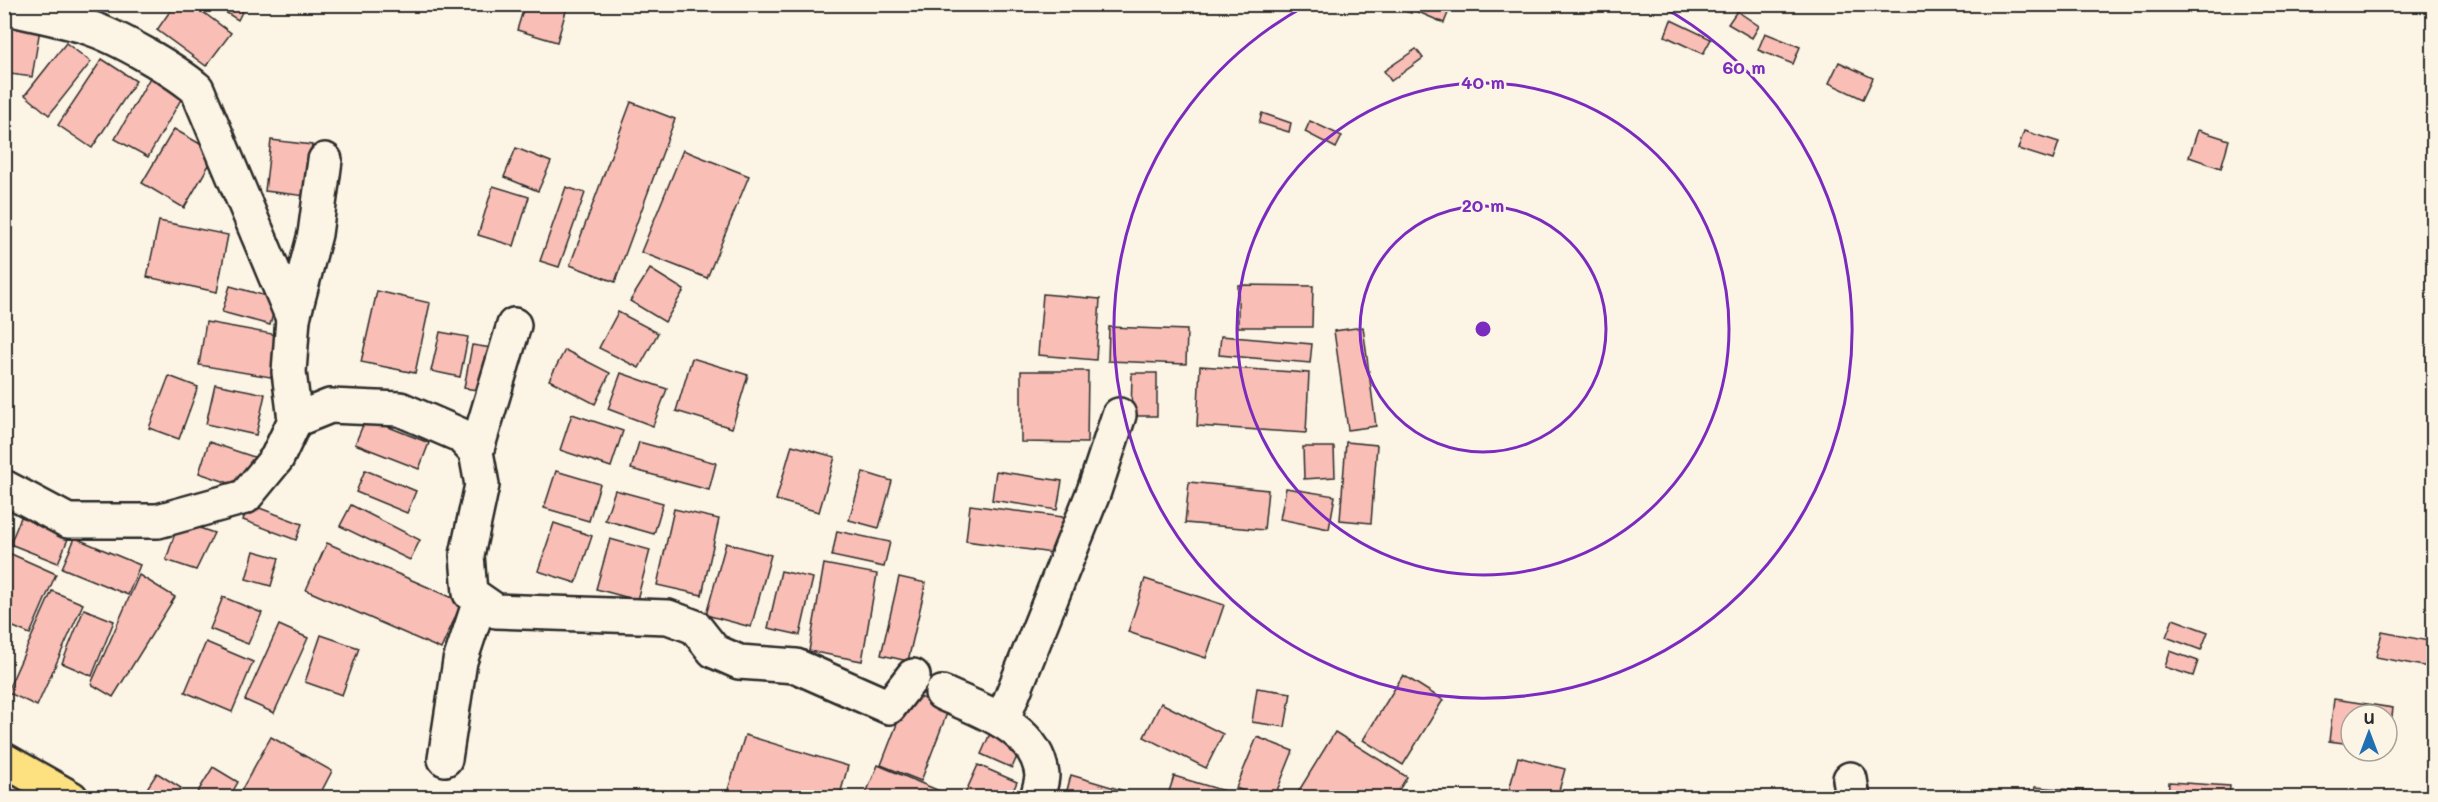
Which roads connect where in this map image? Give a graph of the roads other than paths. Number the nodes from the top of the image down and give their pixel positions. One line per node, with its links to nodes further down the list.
1 (4, 7): 3 (street)
2 (325, 160): 3 (street)
3 (293, 318): 6 (street)
4 (514, 325): 7 (street)
5 (1119, 415): 12 (street)
6 (296, 420): 7 (street); 8 (street)
7 (476, 452): 9 (street)
8 (4, 487)
9 (480, 601): 10 (street); 13 (street)
10 (913, 676)
11 (942, 693): 12 (street)
12 (1002, 721): 16 (street)
13 (445, 759)
14 (4, 760): 15 (highway)
15 (71, 798)
16 (1037, 798)

